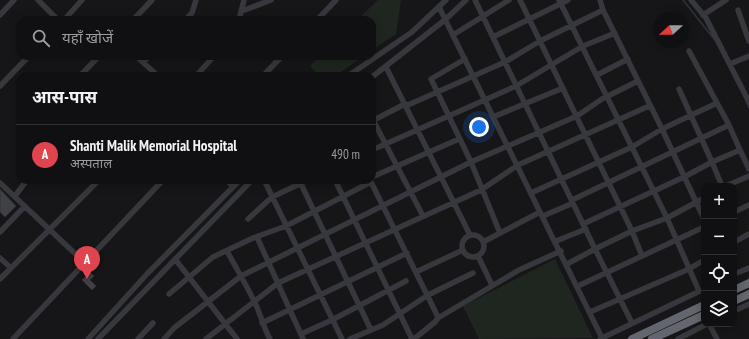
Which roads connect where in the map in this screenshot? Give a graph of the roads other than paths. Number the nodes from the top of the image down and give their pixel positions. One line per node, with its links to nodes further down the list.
1 (14, 0): 23 (street)
2 (38, 0): 25 (street)
3 (82, 0): 26 (street)
4 (152, 0): 27 (street)
5 (196, 0): 28 (street)
6 (244, 0): 22 (street)
7 (271, 0): 22 (street)
8 (336, 0): 30 (street)
9 (446, 0): 19 (street)
10 (466, 0): 33 (street)
11 (475, 0): 31 (street)
12 (509, 0): 31 (street)
13 (520, 0): 32 (street)
14 (568, 0): 18 (street)
15 (600, 0): 20 (street)
16 (691, 0): 24 (street)
17 (726, 0): 24 (street)
18 (560, 2): 32 (street); 34 (street)
19 (439, 7): 33 (street); 43 (street)
20 (604, 10): 34 (street); 35 (street)
21 (738, 10): 39 (street)
22 (242, 11): 29 (street)
23 (0, 15)
24 (704, 15): 55 (street)
25 (54, 16)
26 (68, 16)
27 (137, 16)
28 (189, 16)
29 (240, 16)
30 (321, 16)
31 (482, 16): 36 (street); 37 (street)
32 (529, 18): 37 (street); 38 (street)
33 (446, 19): 36 (street); 57 (street)
34 (573, 25): 38 (street); 40 (street)
35 (615, 33): 40 (street); 44 (street)
36 (453, 35): 52 (street)
37 (493, 37): 54 (street)
38 (540, 40): 54 (street); 56 (street)
39 (749, 41)
40 (583, 46): 56 (street); 64 (street)
41 (689, 51): 75 (street)
42 (749, 56): 55 (street)
43 (376, 57)
44 (628, 59): 64 (street); 66 (street)
45 (25, 60): 67 (street)
46 (95, 60): 58 (street)
47 (141, 60): 53 (street)
48 (145, 60): 53 (street)
49 (210, 60): 60 (street)
50 (278, 60): 61 (street)
51 (371, 60): 62 (street)
52 (465, 60): 65 (street); 71 (street)
53 (143, 62): 59 (street)
54 (505, 62): 65 (street); 68 (street)
55 (730, 64): 74 (street)
56 (552, 66): 68 (street); 69 (street)
57 (386, 67): 63 (street); 76 (street)
58 (84, 72)
59 (154, 72)
60 (200, 72)
61 (267, 72)
62 (354, 72)
63 (376, 74)
64 (597, 75): 72 (street)
65 (473, 76): 71 (street); 73 (street)
66 (638, 80): 72 (street); 78 (street)
67 (0, 86)
68 (516, 86): 73 (street); 77 (street)
69 (563, 88): 77 (street); 81 (street)
70 (679, 89): 80 (street)
71 (436, 91): 76 (street); 79 (street)
72 (607, 96): 81 (street); 84 (street)
73 (485, 100): 79 (street); 82 (street)
74 (749, 102)
75 (717, 103): 80 (street); 85 (street)
76 (405, 104): 83 (street); 88 (street)
77 (525, 104): 82 (street); 89 (street)
78 (650, 106): 84 (street); 87 (street)
79 (449, 115): 88 (street); 92 (street)
80 (691, 115): 87 (street); 91 (street)
81 (577, 116): 89 (street); 90 (street)
82 (494, 117): 94 (street)
83 (376, 118)
84 (618, 120): 90 (street); 95 (street)
85 (729, 125): 91 (street); 97 (street)
86 (376, 127): 93 (street)
87 (662, 129): 95 (street); 99 (street)
88 (418, 130): 93 (street); 100 (street)
89 (539, 133): 94 (street); 98 (street)
90 (587, 134): 98 (street); 101 (street)
91 (701, 138): 99 (street); 103 (street)
92 (459, 139): 100 (street); 102 (street)
93 (385, 143): 96 (street); 104 (street)
94 (508, 146): 102 (street); 105 (street)
95 (632, 147): 101 (street); 106 (street)
96 (376, 148)
97 (740, 150): 103 (street); 107 (street)
98 (548, 152): 105 (street); 112 (street)
99 (672, 152): 106 (street); 111 (street)
100 (429, 153): 104 (street); 110 (street)
101 (599, 161): 112 (street); 113 (street)
102 (472, 162): 110 (street); 128 (street)
103 (712, 162): 111 (street); 115 (street)
104 (397, 166): 109 (street); 130 (street)
105 (518, 166): 128 (street); 131 (street)
106 (642, 166): 113 (street); 129 (street)
107 (749, 169)
108 (749, 176): 116 (street)
109 (376, 177)
110 (441, 177): 130 (street); 137 (street)
111 (684, 177): 129 (street); 138 (street)
112 (561, 178): 131 (street); 136 (street)
113 (609, 182): 136 (street); 142 (street)
114 (0, 183): 132 (street)
115 (721, 183)
116 (733, 183)
117 (24, 184): 132 (street)
118 (95, 184): 155 (street)
119 (159, 184): 179 (street)
120 (235, 184): 127 (street)
121 (248, 184): 178 (street)
122 (266, 184): 134 (street)
123 (301, 184): 134 (street); 143 (street)
124 (337, 184): 133 (street)
125 (364, 184): 133 (street)
126 (373, 184): 141 (street)
127 (233, 186): 232 (street)
128 (481, 190): 137 (street); 158 (street)
129 (654, 192): 142 (street); 148 (street)
130 (411, 193): 141 (street); 147 (street)
131 (531, 193): 146 (street)
132 (15, 196): 140 (street)
133 (343, 196): 143 (street); 150 (street)
134 (272, 197): 149 (street); 151 (street)
135 (701, 200): 138 (street)
136 (572, 201): 146 (street); 152 (street)
137 (454, 202): 147 (street); 161 (street)
138 (696, 202): 145 (street); 148 (street)
139 (749, 205): 144 (street)
140 (25, 206): 155 (street); 157 (street)
141 (383, 206): 150 (street); 153 (street)
142 (621, 207): 152 (street); 156 (street)
143 (314, 210): 151 (street); 159 (street)
144 (737, 211)
145 (701, 213)
146 (542, 214): 158 (street); 165 (street)
147 (423, 216): 153 (street)
148 (667, 218): 156 (street); 163 (street)
149 (248, 219)
150 (355, 221): 159 (street); 166 (street)
151 (286, 226): 162 (street); 168 (street)
152 (584, 226): 165 (street); 169 (street)
153 (394, 228): 166 (street); 173 (street)
154 (701, 228): 163 (street)
155 (51, 229): 179 (street); 183 (street)
156 (632, 231): 169 (street); 176 (street)
157 (0, 232)
158 (500, 233): 167 (street)
159 (326, 234): 168 (street); 174 (street)
160 (749, 234): 164 (street)
161 (470, 235): 167 (street); 170 (street)
162 (257, 237): 171 (street); 180 (street)
163 (676, 240): 176 (street); 185 (street)
164 (737, 240)
165 (556, 241): 172 (street)
166 (365, 242): 174 (street); 184 (street)
167 (483, 242): 175 (street)
168 (297, 248): 180 (street); 187 (street)
169 (595, 249): 182 (street); 189 (street)
170 (463, 250): 175 (street); 188 (street)
171 (227, 251): 192 (street); 193 (street)
172 (561, 251): 182 (street); 199 (street)
173 (407, 253): 184 (street); 188 (street)
174 (336, 256): 187 (street); 195 (street)
175 (478, 256): 199 (street)
176 (642, 256): 189 (street)
177 (0, 258): 183 (street)
178 (176, 259): 193 (street); 233 (street)
179 (84, 262): 231 (street)
180 (268, 262): 192 (street); 197 (street)
181 (701, 262): 185 (street)
182 (567, 264): 200 (street)
183 (11, 268): 194 (street)
184 (378, 268): 195 (street); 203 (street)
185 (689, 268): 201 (street); 209 (street)
186 (749, 268): 191 (street)
187 (307, 269): 197 (street); 208 (street)
188 (416, 272): 207 (street)
189 (606, 272): 200 (street); 209 (street)
190 (473, 273): 207 (street)
191 (737, 273)
192 (241, 276): 211 (street); 212 (street)
193 (190, 278): 205 (street); 212 (street)
194 (0, 279)
195 (348, 280): 208 (street); 214 (street)
196 (406, 281): 203 (street)
197 (278, 283): 211 (street); 216 (street)
198 (749, 283): 202 (highway)
199 (492, 285): 221 (street)
200 (578, 286): 218 (street)
201 (701, 288)
202 (737, 289)
203 (388, 290): 214 (street); 219 (street)
204 (701, 290): 225 (street)
205 (169, 294)
206 (749, 294): 210 (highway)
207 (428, 295): 219 (street); 221 (street)
208 (320, 296): 216 (street); 222 (street)
209 (620, 299): 218 (street); 225 (street)
210 (737, 300)
211 (254, 301): 224 (street); 226 (street)
212 (208, 302): 226 (street); 235 (street)
213 (749, 304): 217 (street)
214 (359, 305): 222 (street); 229 (street)
215 (701, 306): 243 (highway)
216 (290, 310): 224 (street); 230 (street)
217 (737, 310)
218 (590, 312): 242 (street)
219 (400, 314): 229 (street); 241 (street)
220 (701, 316): 244 (highway)
221 (438, 318): 241 (street)
222 (332, 320): 230 (street); 239 (street)
223 (153, 323): 234 (street)
224 (262, 323): 238 (street)
225 (632, 323): 242 (street)
226 (226, 324): 236 (street); 237 (street)
227 (702, 327): 245 (street)
228 (710, 327): 246 (street)
229 (371, 330): 240 (street)
230 (302, 336)
231 (13, 339)
232 (88, 339)
233 (98, 339)
234 (138, 339)
235 (164, 339)
236 (206, 339)
237 (237, 339)
238 (270, 339)
239 (342, 339)
240 (350, 339)
241 (413, 339)
242 (601, 339)
243 (632, 339)
244 (652, 339)
245 (678, 339)
246 (717, 339)

